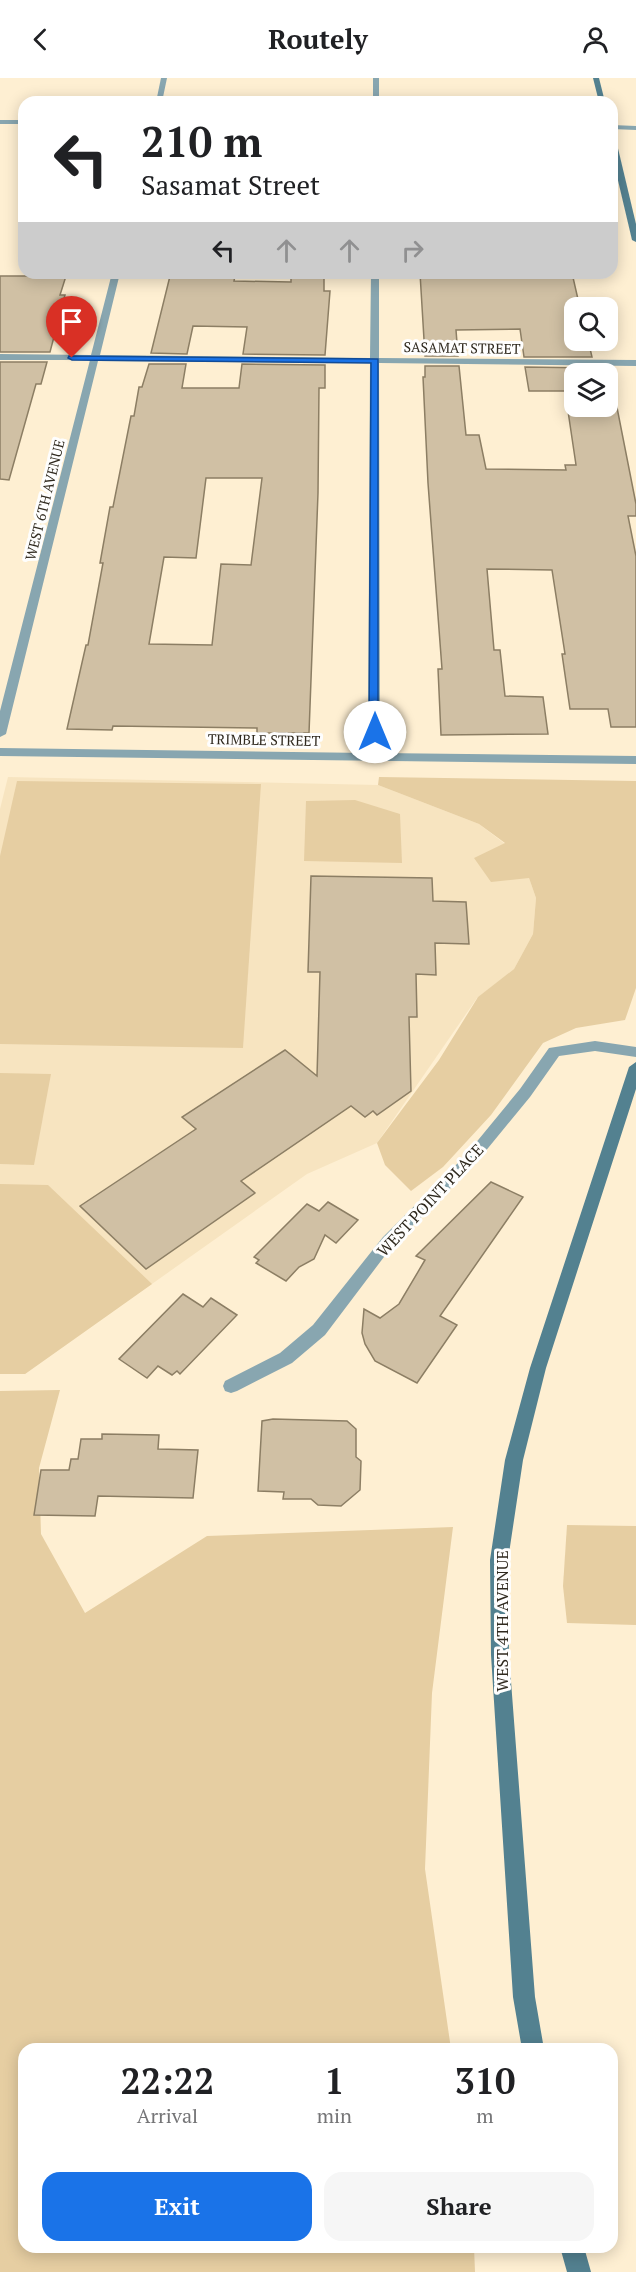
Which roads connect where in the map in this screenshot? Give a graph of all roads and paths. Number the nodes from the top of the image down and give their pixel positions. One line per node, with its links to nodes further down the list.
1 (164, 78): 4 (street)
2 (376, 78): 5 (street)
3 (596, 78): 6 (main road)
4 (160, 96)
5 (376, 96)
6 (600, 96)
7 (0, 122): 8 (street)
8 (18, 123)
9 (618, 127): 10 (street)
10 (636, 128)
11 (618, 165): 12 (main road)
12 (636, 240)
13 (114, 279): 16 (street, WEST 6TH AVENUE)
14 (375, 279): 17 (street)
15 (0, 357): 16 (street, SASAMAT STREET)
16 (94, 358): 17 (street, SASAMAT STREET); 19 (street, WEST 6TH AVENUE)
17 (375, 360): 18 (street, SASAMAT STREET); 21 (street)
18 (636, 363)
19 (0, 734)
20 (0, 752): 21 (street, TRIMBLE STREET)
21 (374, 756): 22 (street, TRIMBLE STREET)
22 (636, 760)
23 (636, 1052): 25 (street, WEST POINT PLACE)
24 (636, 1067): 26 (main road, WEST 4TH AVENUE)
25 (231, 1386)
26 (532, 2043)
27 (574, 2253): 28 (main road)
28 (579, 2272)

